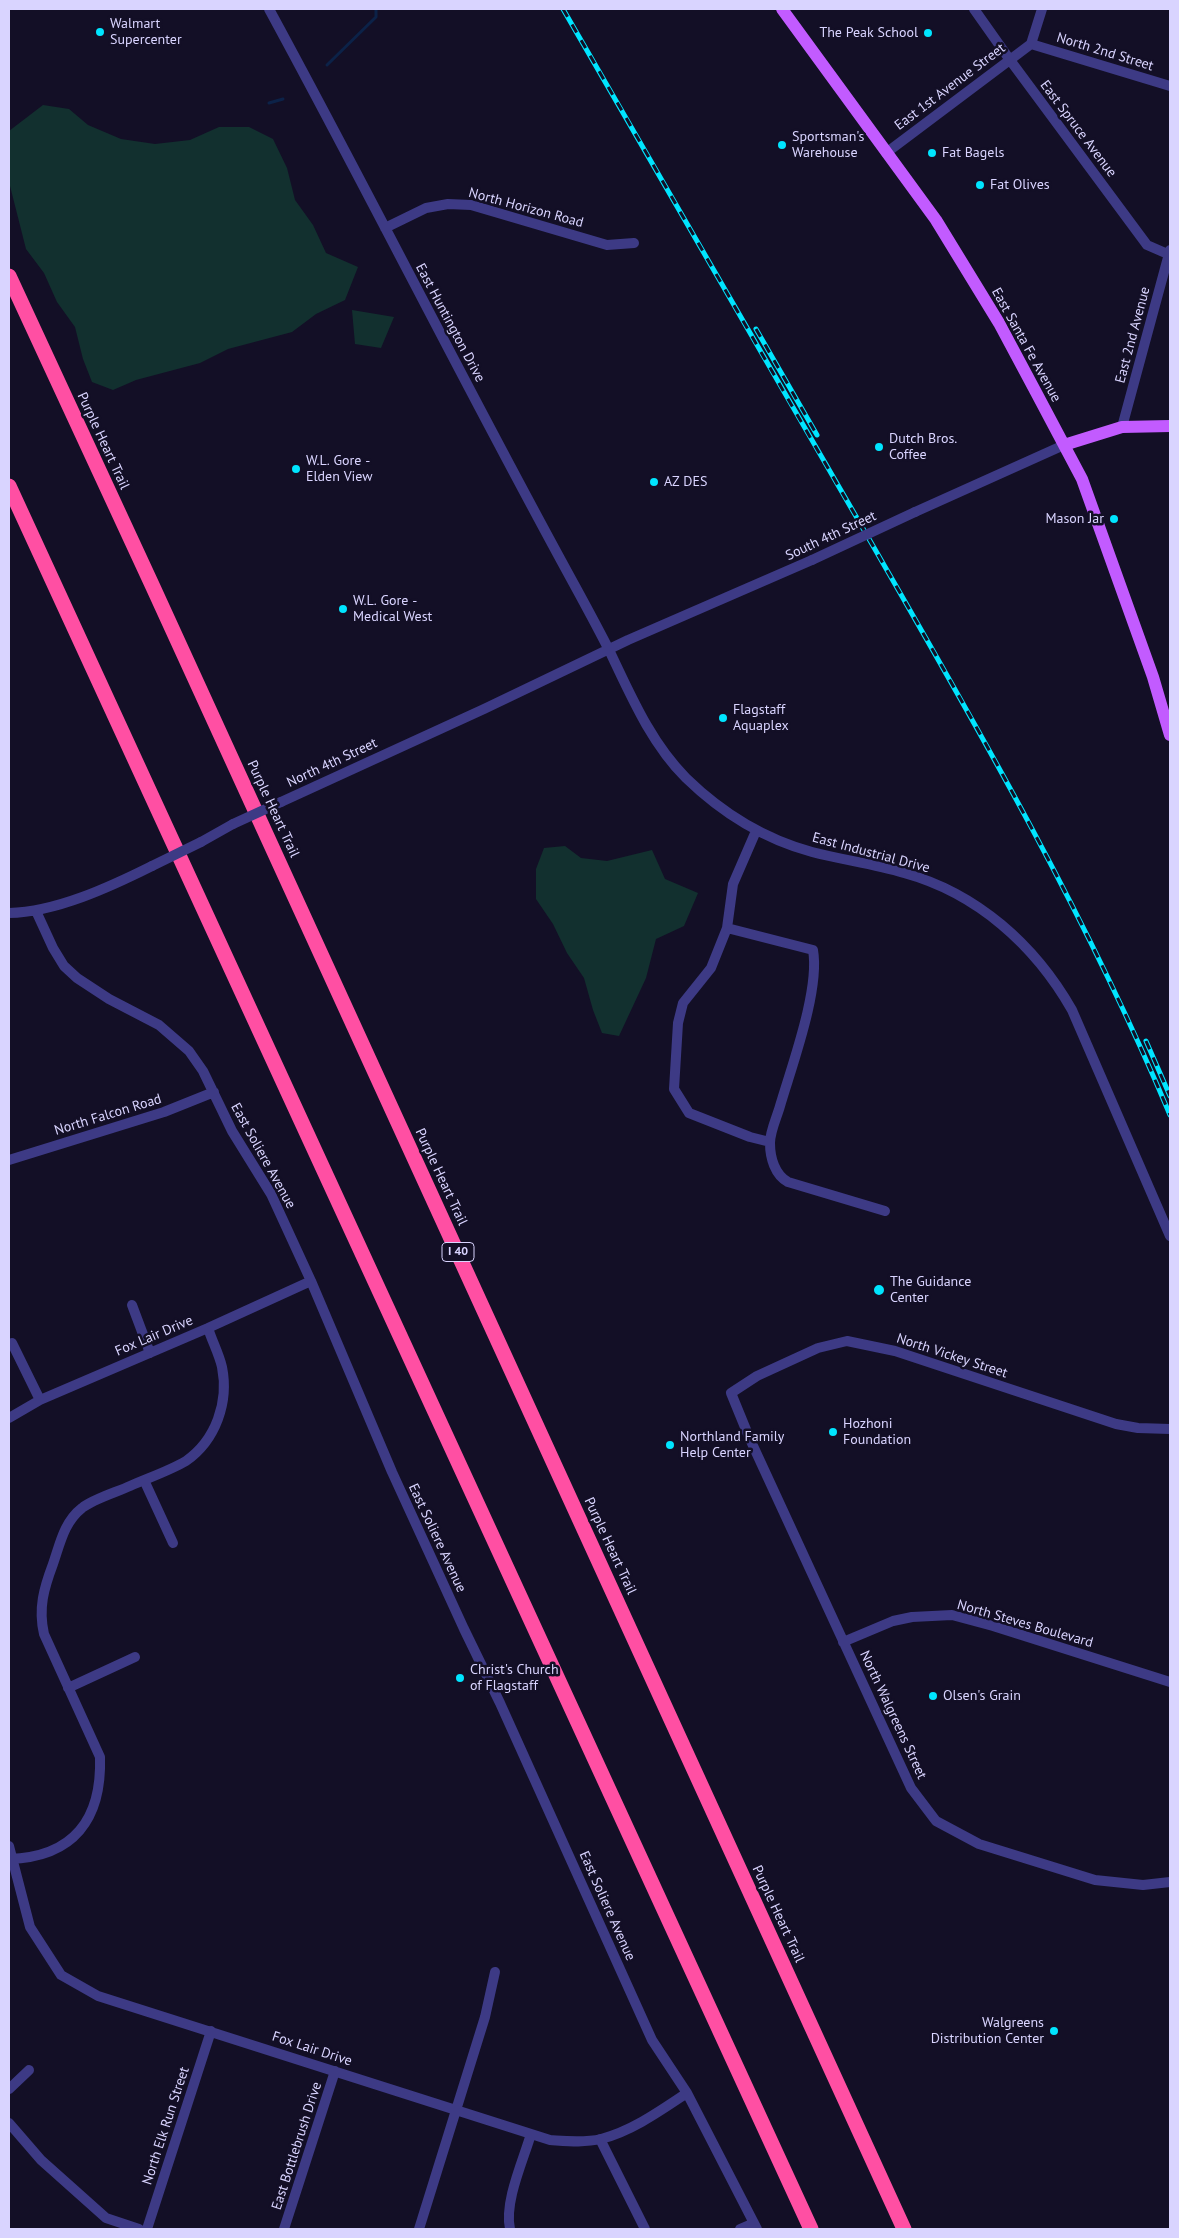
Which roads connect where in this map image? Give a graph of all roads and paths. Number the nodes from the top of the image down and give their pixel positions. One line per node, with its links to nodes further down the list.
1 (268, 9): 9 (street, East Huntington Drive)
2 (782, 9): 8 (main road, East Santa Fe Avenue)
3 (974, 9): 6 (street, East Spruce Avenue)
4 (1042, 9): 5 (street)
5 (1031, 44): 6 (street, East 1st Avenue Street); 7 (street, North 2nd Street)
6 (1010, 60): 8 (street, East 1st Avenue Street); 11 (street, East Spruce Avenue)
7 (1170, 86)
8 (886, 153): 15 (main road, East Santa Fe Avenue)
9 (385, 228): 10 (street, North Horizon Road); 17 (street, East Huntington Drive)
10 (634, 243)
11 (1170, 253): 14 (street, East 2nd Avenue)
12 (9, 276): 65 (highway, Purple Heart Trail / I 40)
13 (1170, 426): 14 (main road)
14 (1122, 427): 15 (main road)
15 (1064, 444): 17 (street, South 4th Street, bridge); 18 (main road, East Santa Fe Avenue)
16 (9, 486): 64 (highway)
17 (609, 650): 19 (street, East Industrial Drive); 20 (street, North 4th Street, bridge)
18 (1170, 735)
19 (756, 831): 22 (street); 27 (street, East Industrial Drive)
20 (36, 910): 21 (street, North 4th Street); 23 (street, East Soliere Avenue)
21 (9, 914)
22 (727, 928): 24 (street); 24 (street)
23 (214, 1092): 25 (street, North Falcon Road); 28 (street, East Soliere Avenue)
24 (770, 1142): 26 (street)
25 (9, 1160)
26 (885, 1212)
27 (1170, 1236)
28 (310, 1281): 30 (street, Fox Lair Drive); 51 (street, East Soliere Avenue)
29 (132, 1305): 32 (street)
30 (208, 1328): 32 (street, Fox Lair Drive); 37 (street)
31 (12, 1342): 34 (street)
32 (150, 1353): 34 (street, Fox Lair Drive)
33 (731, 1393): 36 (street, North Vickey Street); 39 (street, North Walgreens Street)
34 (40, 1400): 35 (street, Fox Lair Drive)
35 (9, 1418)
36 (1170, 1429)
37 (144, 1480): 38 (street); 42 (street)
38 (173, 1543)
39 (843, 1642): 41 (street, North Steves Boulevard); 45 (street, North Walgreens Street)
40 (135, 1658): 42 (street)
41 (1170, 1682)
42 (68, 1688): 44 (street)
43 (9, 1846): 44 (street, Fox Lair Drive)
44 (11, 1859): 47 (street, Fox Lair Drive)
45 (1170, 1882)
46 (495, 1972): 52 (street)
47 (211, 2031): 49 (street, Fox Lair Drive); 58 (street, North Elk Run Street)
48 (29, 2070): 50 (street)
49 (335, 2071): 52 (street, Fox Lair Drive); 59 (street, East Bottlebrush Drive)
50 (9, 2089)
51 (687, 2093): 55 (street, Fox Lair Drive); 56 (street, East Soliere Avenue)
52 (456, 2111): 54 (street, Fox Lair Drive); 60 (street)
53 (9, 2123): 57 (street)
54 (531, 2134): 55 (street, Fox Lair Drive); 61 (street)
55 (600, 2139): 62 (street)
56 (755, 2226): 63 (street)
57 (139, 2229)
58 (147, 2229)
59 (284, 2229)
60 (419, 2229)
61 (510, 2229)
62 (645, 2229)
63 (740, 2229)
64 (811, 2229)
65 (904, 2229)

